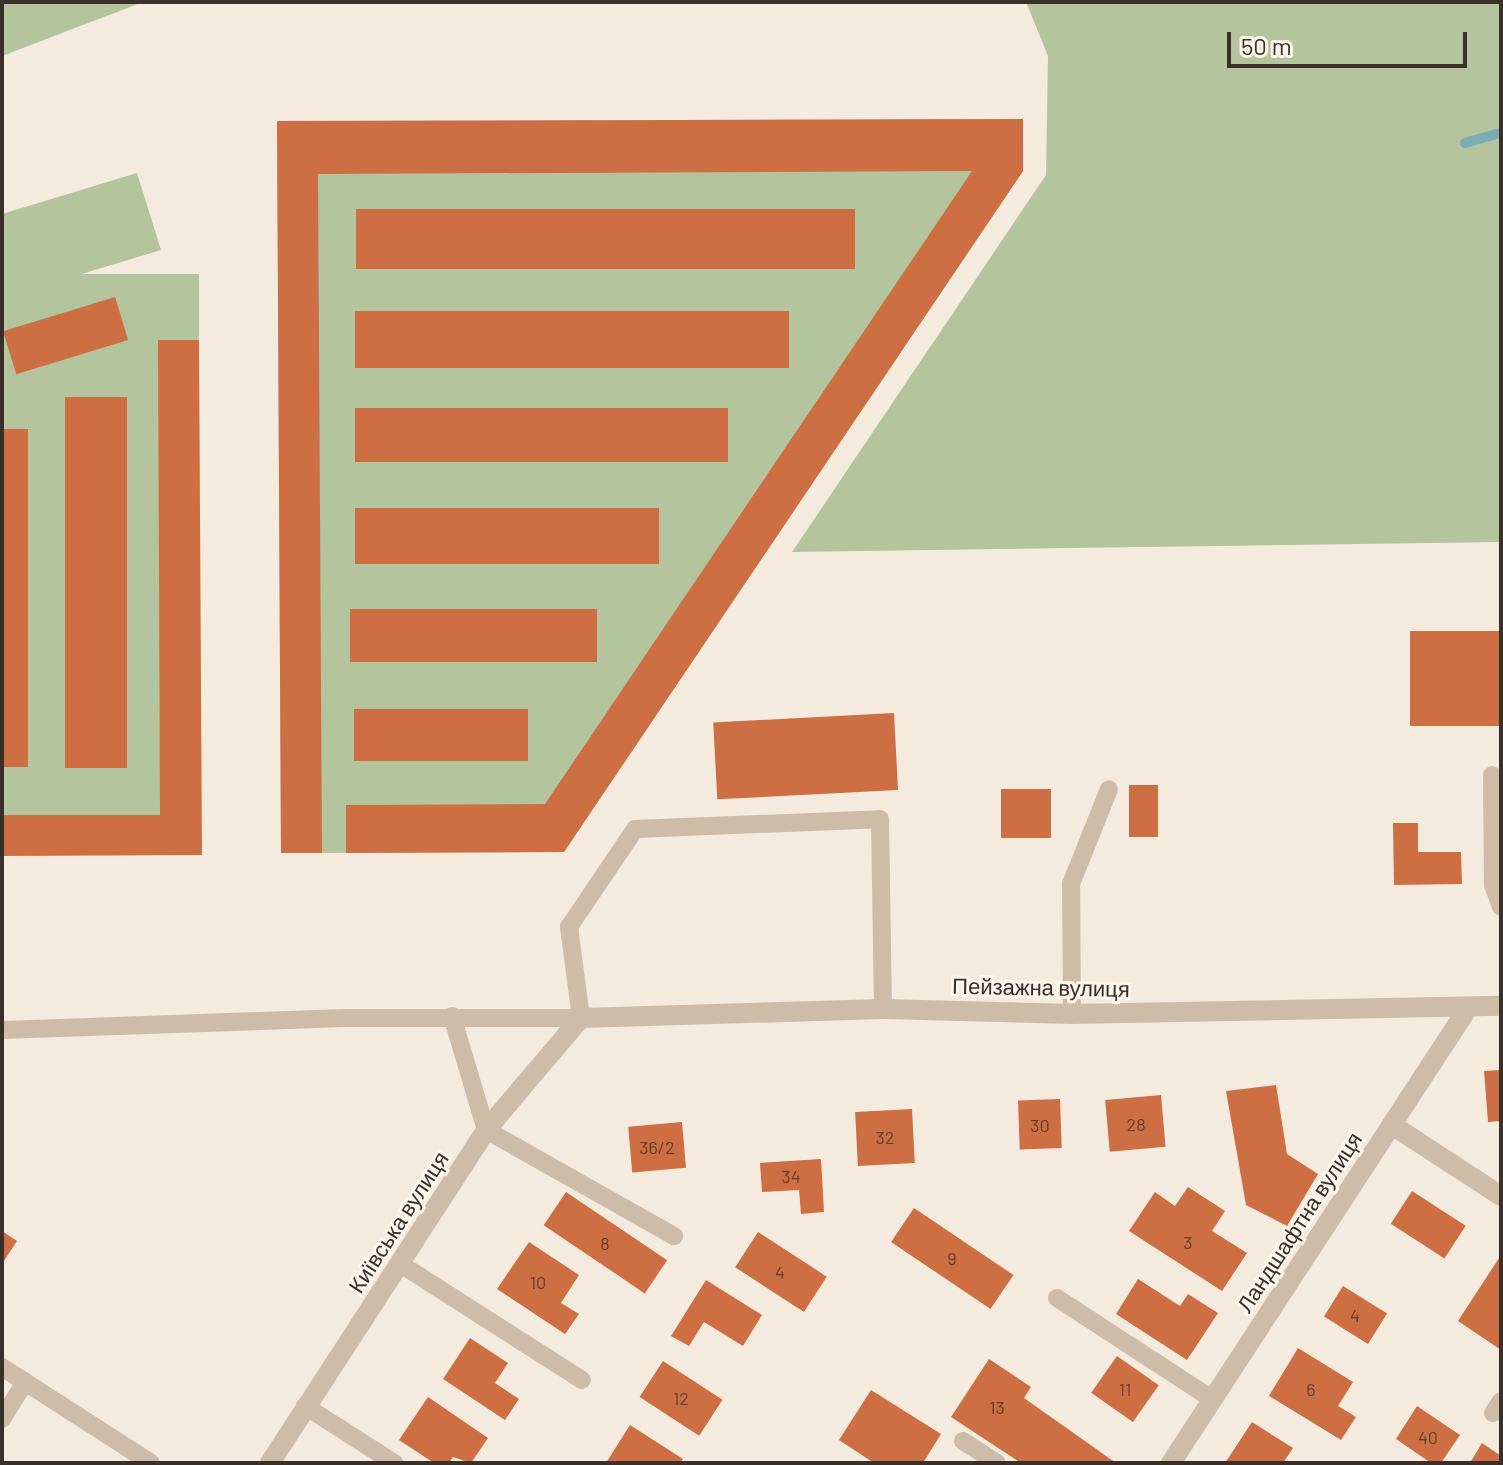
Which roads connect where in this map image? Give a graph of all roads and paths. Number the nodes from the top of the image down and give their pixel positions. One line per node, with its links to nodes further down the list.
1 (1492, 775): 3 (lane)
2 (1109, 789): 7 (lane)
3 (1501, 907)
4 (1501, 1006): 5 (street, Пейзажна вулиця)
5 (1468, 1008): 7 (street, Пейзажна вулиця); 11 (street, Ландшафтна вулиця)
6 (883, 1009): 7 (street, Пейзажна вулиця); 9 (street, Пейзажна вулиця); 9 (lane)
7 (1072, 1014)
8 (452, 1016): 9 (lane); 10 (lane); 12 (lane)
9 (581, 1018): 12 (street, Київська вулиця)
10 (2, 1030)
11 (1392, 1125): 13 (street); 20 (street, Ландшафтна вулиця)
12 (486, 1130): 14 (lane); 15 (street, Київська вулиця)
13 (1501, 1196)
14 (674, 1236)
15 (399, 1263): 18 (lane); 21 (street, Київська вулиця)
16 (1057, 1298): 20 (lane)
17 (2, 1367): 19 (lane)
18 (582, 1380)
19 (25, 1382): 22 (lane); 24 (lane)
20 (1212, 1399): 28 (street, Ландшафтна вулиця)
21 (306, 1406): 25 (street, Київська вулиця); 26 (lane)
22 (2, 1419)
23 (963, 1441): 27 (lane)
24 (151, 1463)
25 (270, 1463)
26 (394, 1463)
27 (997, 1463)
28 (1171, 1463)

